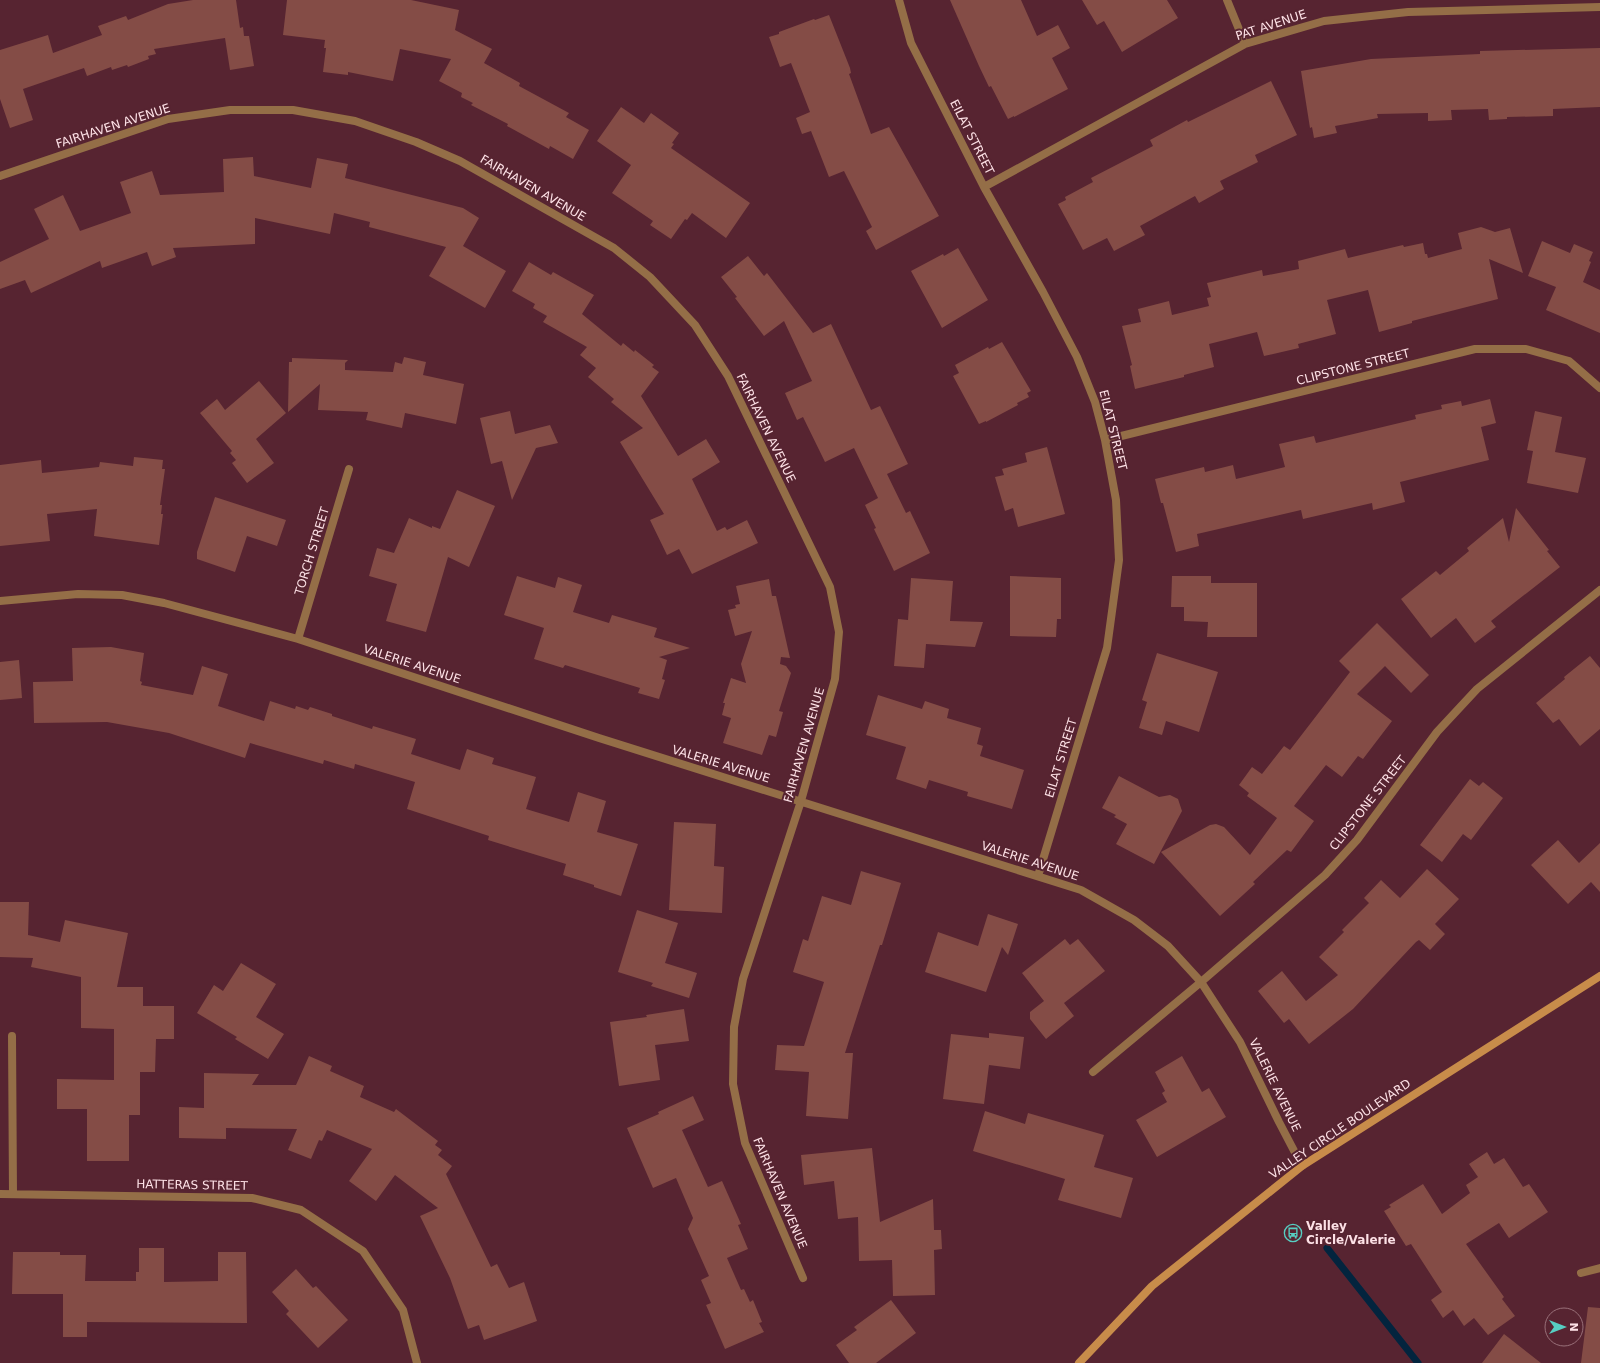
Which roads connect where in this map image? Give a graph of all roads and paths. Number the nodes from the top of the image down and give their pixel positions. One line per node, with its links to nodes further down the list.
1 (899, 0): 6 (street, EILAT STREET)
2 (1227, 0): 4 (street)
3 (1600, 7): 4 (street, PAT AVENUE)
4 (1245, 44): 6 (street, PAT AVENUE)
5 (0, 176): 13 (street, FAIRHAVEN AVENUE)
6 (984, 187): 8 (street, EILAT STREET)
7 (1600, 388): 8 (street, CLIPSTONE STREET)
8 (1105, 440): 14 (street, EILAT STREET)
9 (349, 469): 12 (street, TORCH STREET)
10 (1600, 590): 16 (street, CLIPSTONE STREET)
11 (0, 601): 12 (street, VALERIE AVENUE)
12 (298, 639): 13 (street, VALERIE AVENUE)
13 (801, 801): 14 (street, VALERIE AVENUE); 24 (street, FAIRHAVEN AVENUE)
14 (1038, 876): 16 (street, VALERIE AVENUE)
15 (1600, 976): 19 (main road, VALLEY CIRCLE BOULEVARD)
16 (1201, 982): 18 (street, CLIPSTONE STREET); 19 (street, VALERIE AVENUE)
17 (12, 1036): 21 (street)
18 (1093, 1072)
19 (1302, 1166): 26 (main road, VALLEY CIRCLE BOULEVARD)
20 (0, 1194): 21 (street, HATTERAS STREET)
21 (13, 1194): 25 (street, HATTERAS STREET)
22 (1600, 1268): 23 (street)
23 (1581, 1273)
24 (803, 1278)
25 (417, 1363)
26 (1080, 1363)

